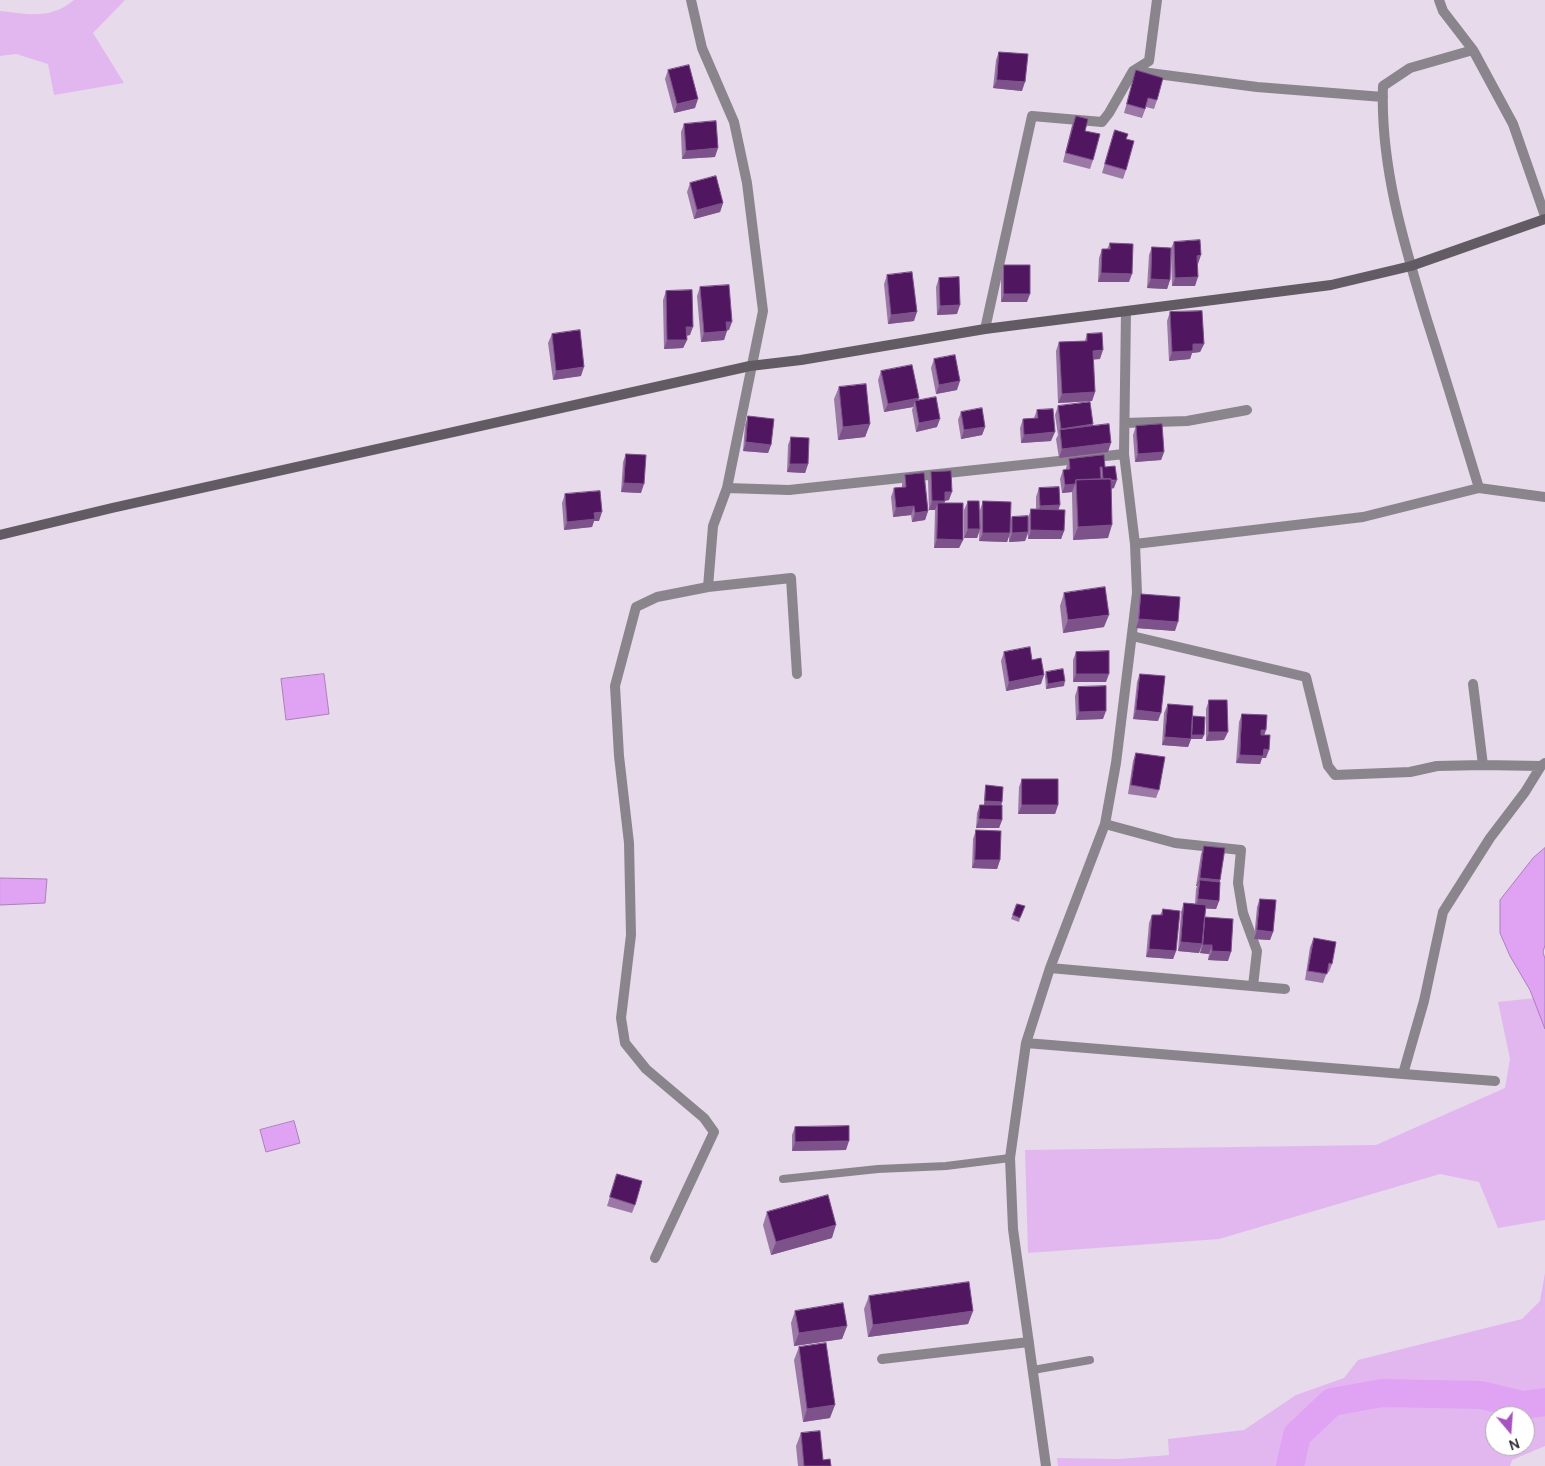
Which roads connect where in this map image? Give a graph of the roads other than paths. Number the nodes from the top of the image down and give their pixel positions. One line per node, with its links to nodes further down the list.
1 (691, 0): 11 (street)
2 (1157, 0): 5 (street)
3 (1439, 0): 4 (street)
4 (1473, 50): 6 (street); 7 (street)
5 (1133, 71): 6 (street); 10 (street)
6 (1383, 97): 8 (street)
7 (1545, 218): 8 (street)
8 (1411, 266): 9 (street); 16 (street)
9 (1126, 312): 10 (street); 13 (street)
10 (985, 329): 11 (street)
11 (750, 366): 15 (street); 18 (street)
12 (1247, 410): 13 (street)
13 (1125, 423): 14 (street)
14 (1124, 454): 15 (street); 19 (street)
15 (727, 488): 20 (street)
16 (1479, 488): 17 (street); 19 (street)
17 (1545, 497)
18 (0, 535)
19 (1136, 544): 21 (street)
20 (708, 587): 22 (street); 35 (street)
21 (1132, 636): 25 (street); 26 (street)
22 (797, 674)
23 (1473, 684): 25 (street)
24 (1543, 764): 25 (street); 31 (street)
25 (1483, 765)
26 (1104, 824): 27 (street); 28 (street)
27 (1050, 968): 28 (street); 30 (street)
28 (1254, 986): 29 (street)
29 (1285, 989)
30 (1026, 1043): 31 (street); 33 (street)
31 (1403, 1074): 32 (street)
32 (1495, 1081)
33 (1010, 1158): 34 (lane); 36 (street)
34 (783, 1179)
35 (654, 1258)
36 (1029, 1342): 37 (street); 39 (street)
37 (882, 1358)
38 (1090, 1360): 39 (lane)
39 (1033, 1370): 40 (street)
40 (1046, 1466)

